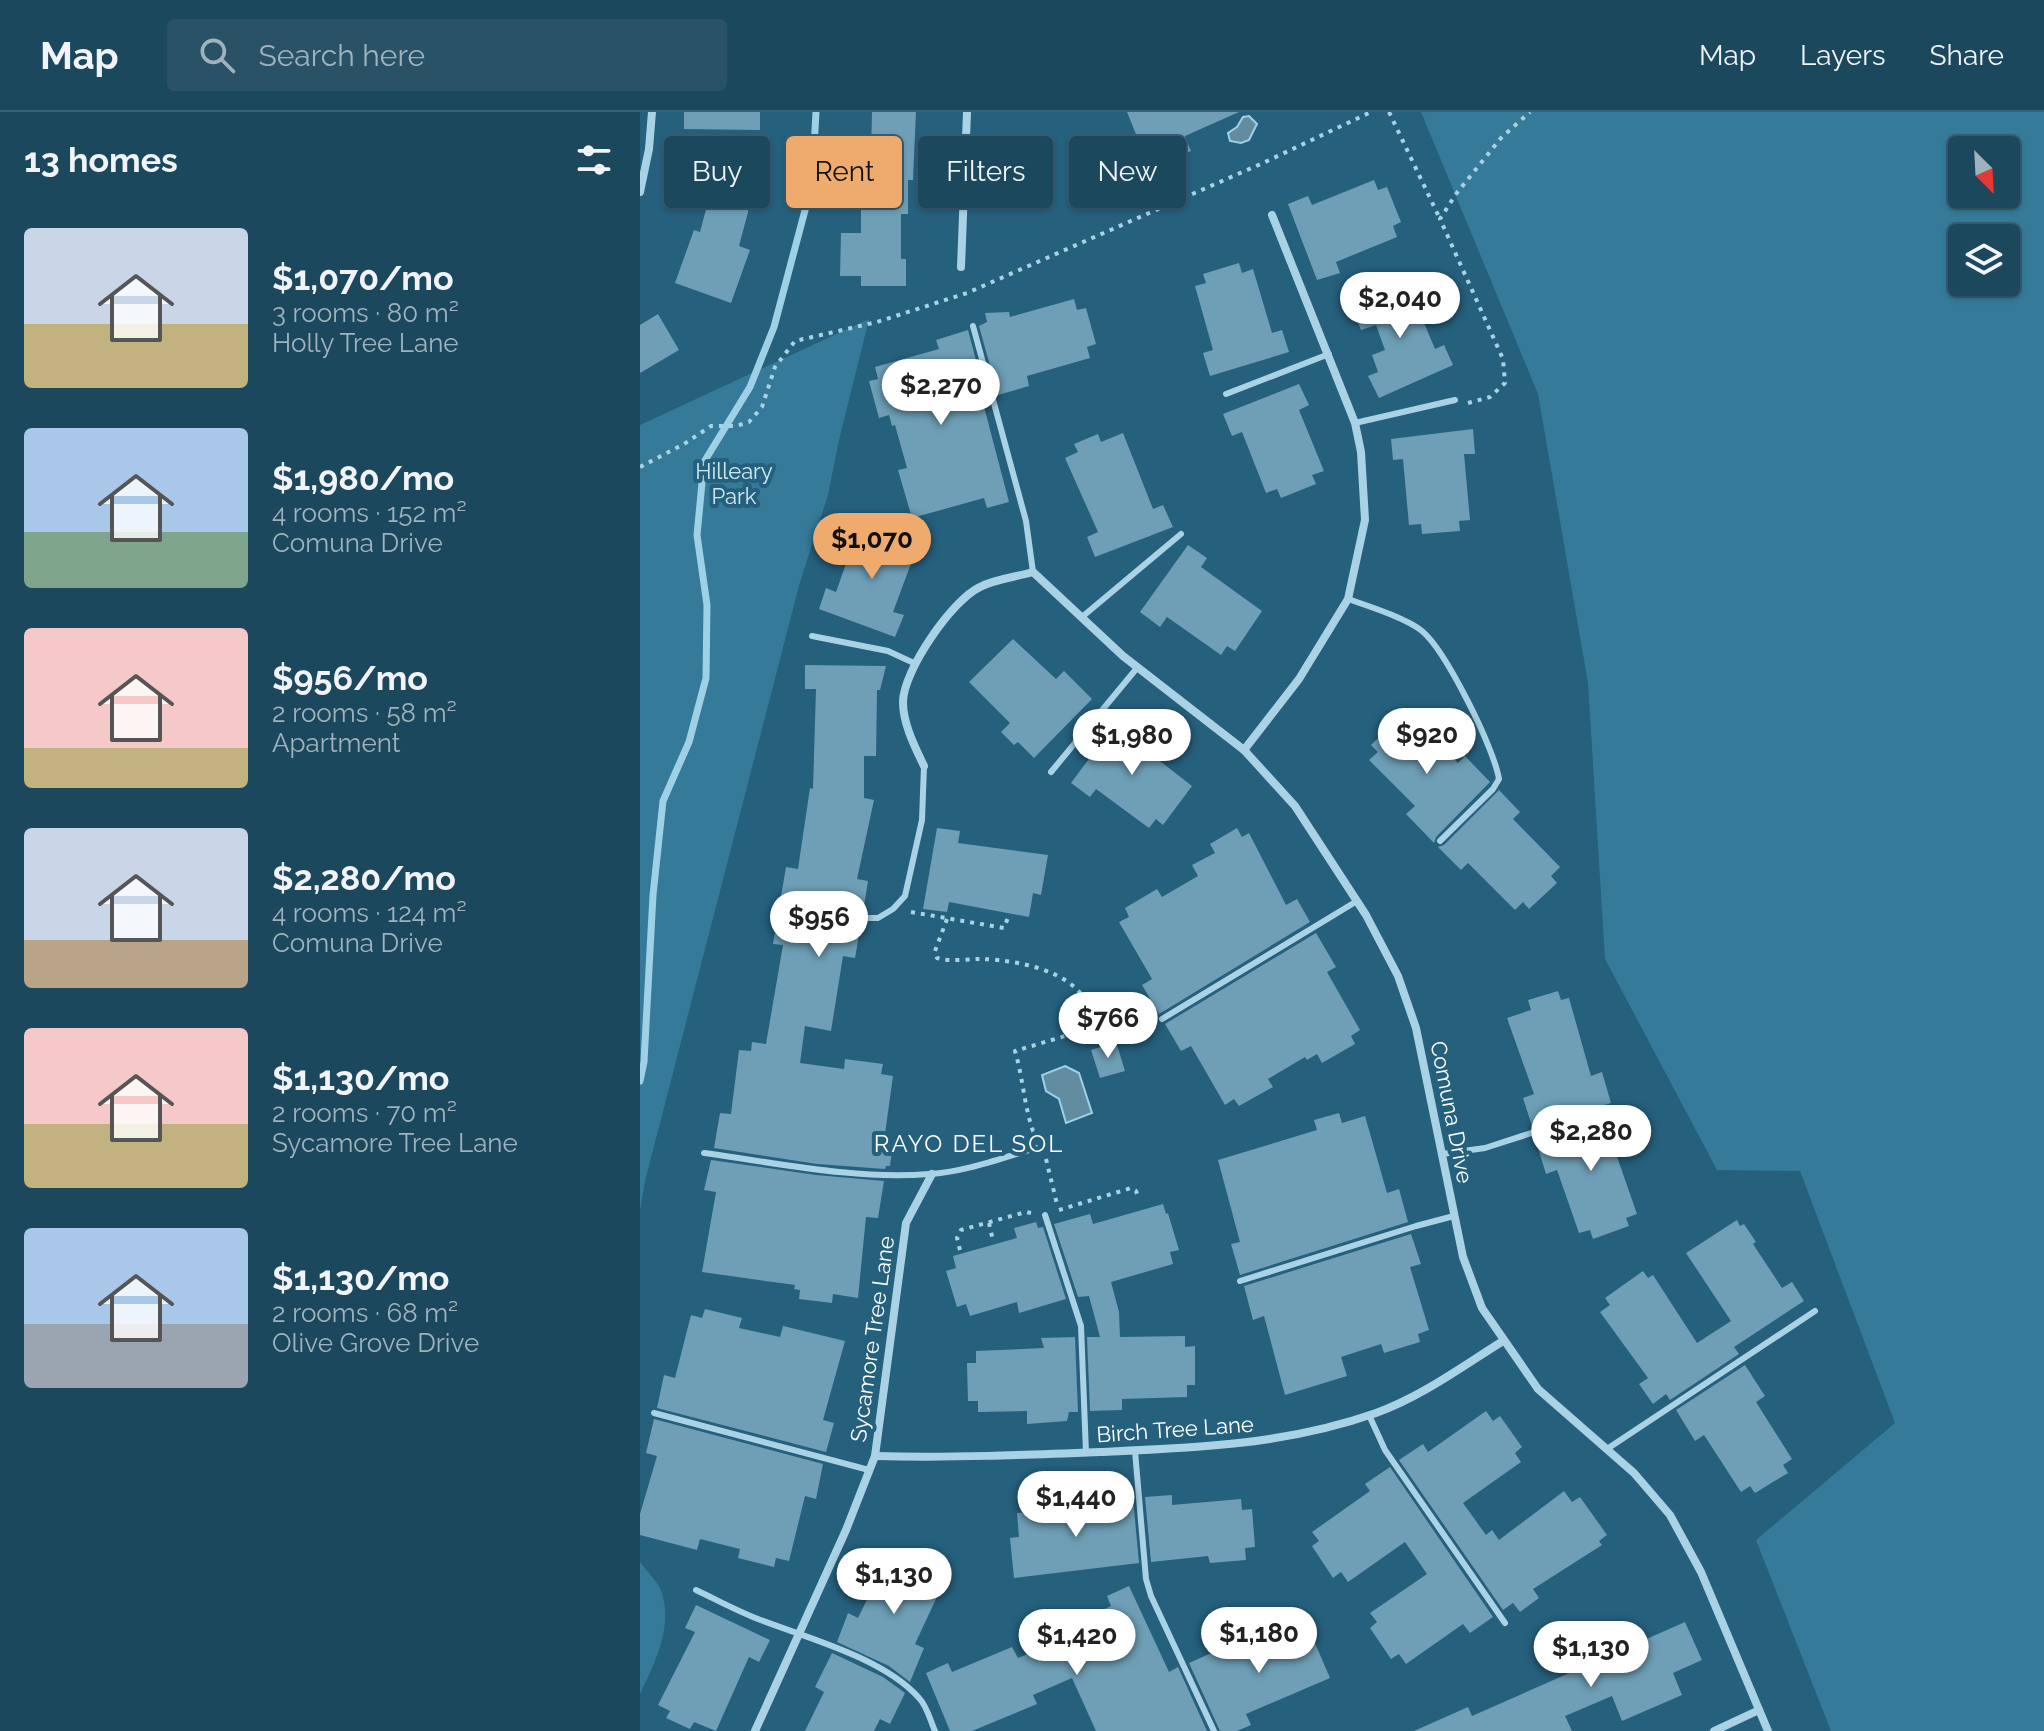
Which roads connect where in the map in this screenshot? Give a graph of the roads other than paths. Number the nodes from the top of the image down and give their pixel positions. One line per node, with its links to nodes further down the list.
1 (652, 112): 3 (street)
2 (967, 112): 5 (street)
3 (640, 192)
4 (1272, 215): 7 (street)
5 (961, 267)
6 (973, 326): 12 (lane)
7 (1329, 354): 8 (lane); 10 (street)
8 (1226, 394)
9 (1455, 400): 10 (lane)
10 (1355, 423): 13 (street)
11 (1181, 534): 14 (lane)
12 (1033, 572): 14 (street, Comuna Drive); 16 (street)
13 (1348, 599): 18 (street); 21 (lane)
14 (1082, 617): 17 (street, Comuna Drive)
15 (812, 636): 16 (lane)
16 (916, 664): 19 (street)
17 (1137, 668): 18 (street, Comuna Drive); 20 (lane)
18 (1244, 750): 22 (street, Comuna Drive)
19 (924, 766): 23 (lane)
20 (1051, 772)
21 (1440, 841)
22 (1357, 901): 24 (lane); 28 (street, Comuna Drive)
23 (787, 905)
24 (1162, 1019)
25 (1609, 1108): 28 (lane)
26 (1036, 1148): 29 (lane)
27 (704, 1153): 29 (lane)
28 (1442, 1154): 31 (street, Comuna Drive)
29 (932, 1174): 40 (street, Sycamore Tree Lane)
30 (1045, 1215): 39 (lane)
31 (1454, 1216): 32 (lane); 34 (street, Comuna Drive)
32 (1240, 1281)
33 (1815, 1311): 37 (lane)
34 (1503, 1341): 36 (street, Birch Tree Lane); 37 (street, Comuna Drive)
35 (654, 1413): 41 (lane)
36 (1369, 1415): 38 (street, Birch Tree Lane); 43 (lane)
37 (1607, 1449): 45 (street, Comuna Drive)
38 (1135, 1451): 39 (street, Birch Tree Lane); 48 (lane)
39 (1086, 1453): 40 (street, Birch Tree Lane)
40 (875, 1456): 41 (street, Sycamore Tree Lane)
41 (869, 1470): 44 (street, Sycamore Tree Lane)
42 (696, 1590): 44 (lane)
43 (1505, 1623)
44 (799, 1632): 46 (street, Sycamore Tree Lane); 47 (lane)
45 (1759, 1710): 49 (street); 50 (street, Comuna Drive)
46 (755, 1731)
47 (935, 1731)
48 (1214, 1731)
49 (1714, 1731)
50 (1768, 1731)

